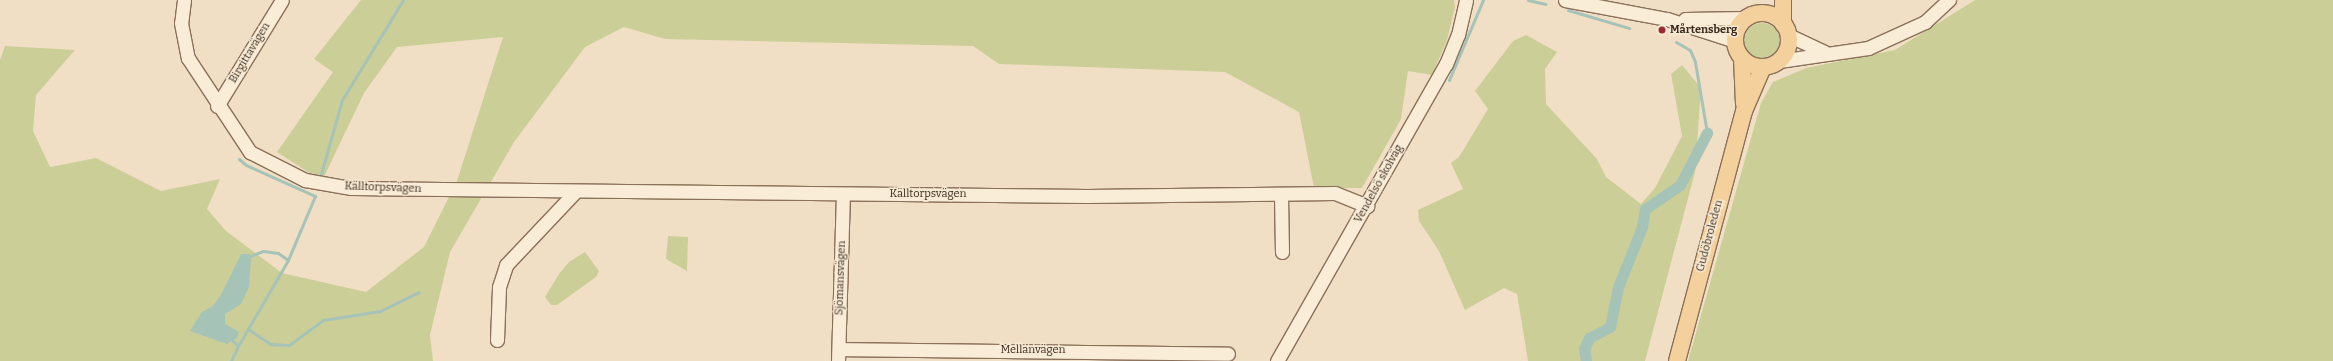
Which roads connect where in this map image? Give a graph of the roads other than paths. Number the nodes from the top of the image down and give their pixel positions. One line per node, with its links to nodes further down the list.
1 (184, 0): 15 (street, Källtorpsvägen)
2 (282, 0): 15 (street, Birgittavägen)
3 (1466, 0): 20 (street, Vendelsö skolväg)
4 (1565, 0): 8 (street)
5 (1783, 0): 9 (main road)
6 (1949, 0): 11 (street)
7 (1757, 10): 8 (street); 9 (main road); 10 (main road)
8 (1667, 19): 10 (street)
9 (1786, 30): 11 (street); 13 (main road)
10 (1735, 41): 12 (main road)
11 (1826, 52): 13 (street)
12 (1742, 58): 14 (main road); 16 (main road, Gudöbroleden)
13 (1779, 61): 14 (main road)
14 (1763, 67): 16 (main road, Gudöbroleden)
15 (217, 106): 17 (street, Källtorpsvägen)
16 (1744, 111): 26 (main road, Gudöbroleden)
17 (575, 192): 18 (street, Källtorpsvägen); 22 (street)
18 (843, 194): 19 (street, Källtorpsvägen); 24 (street, Sjömansvägen)
19 (1282, 195): 20 (street, Källtorpsvägen); 21 (street)
20 (1367, 206): 25 (street, Vendelsö skolväg)
21 (1282, 252)
22 (497, 340)
23 (1228, 354): 24 (street, Mellanvägen)
24 (839, 355)
25 (1277, 361)
26 (1677, 361)

